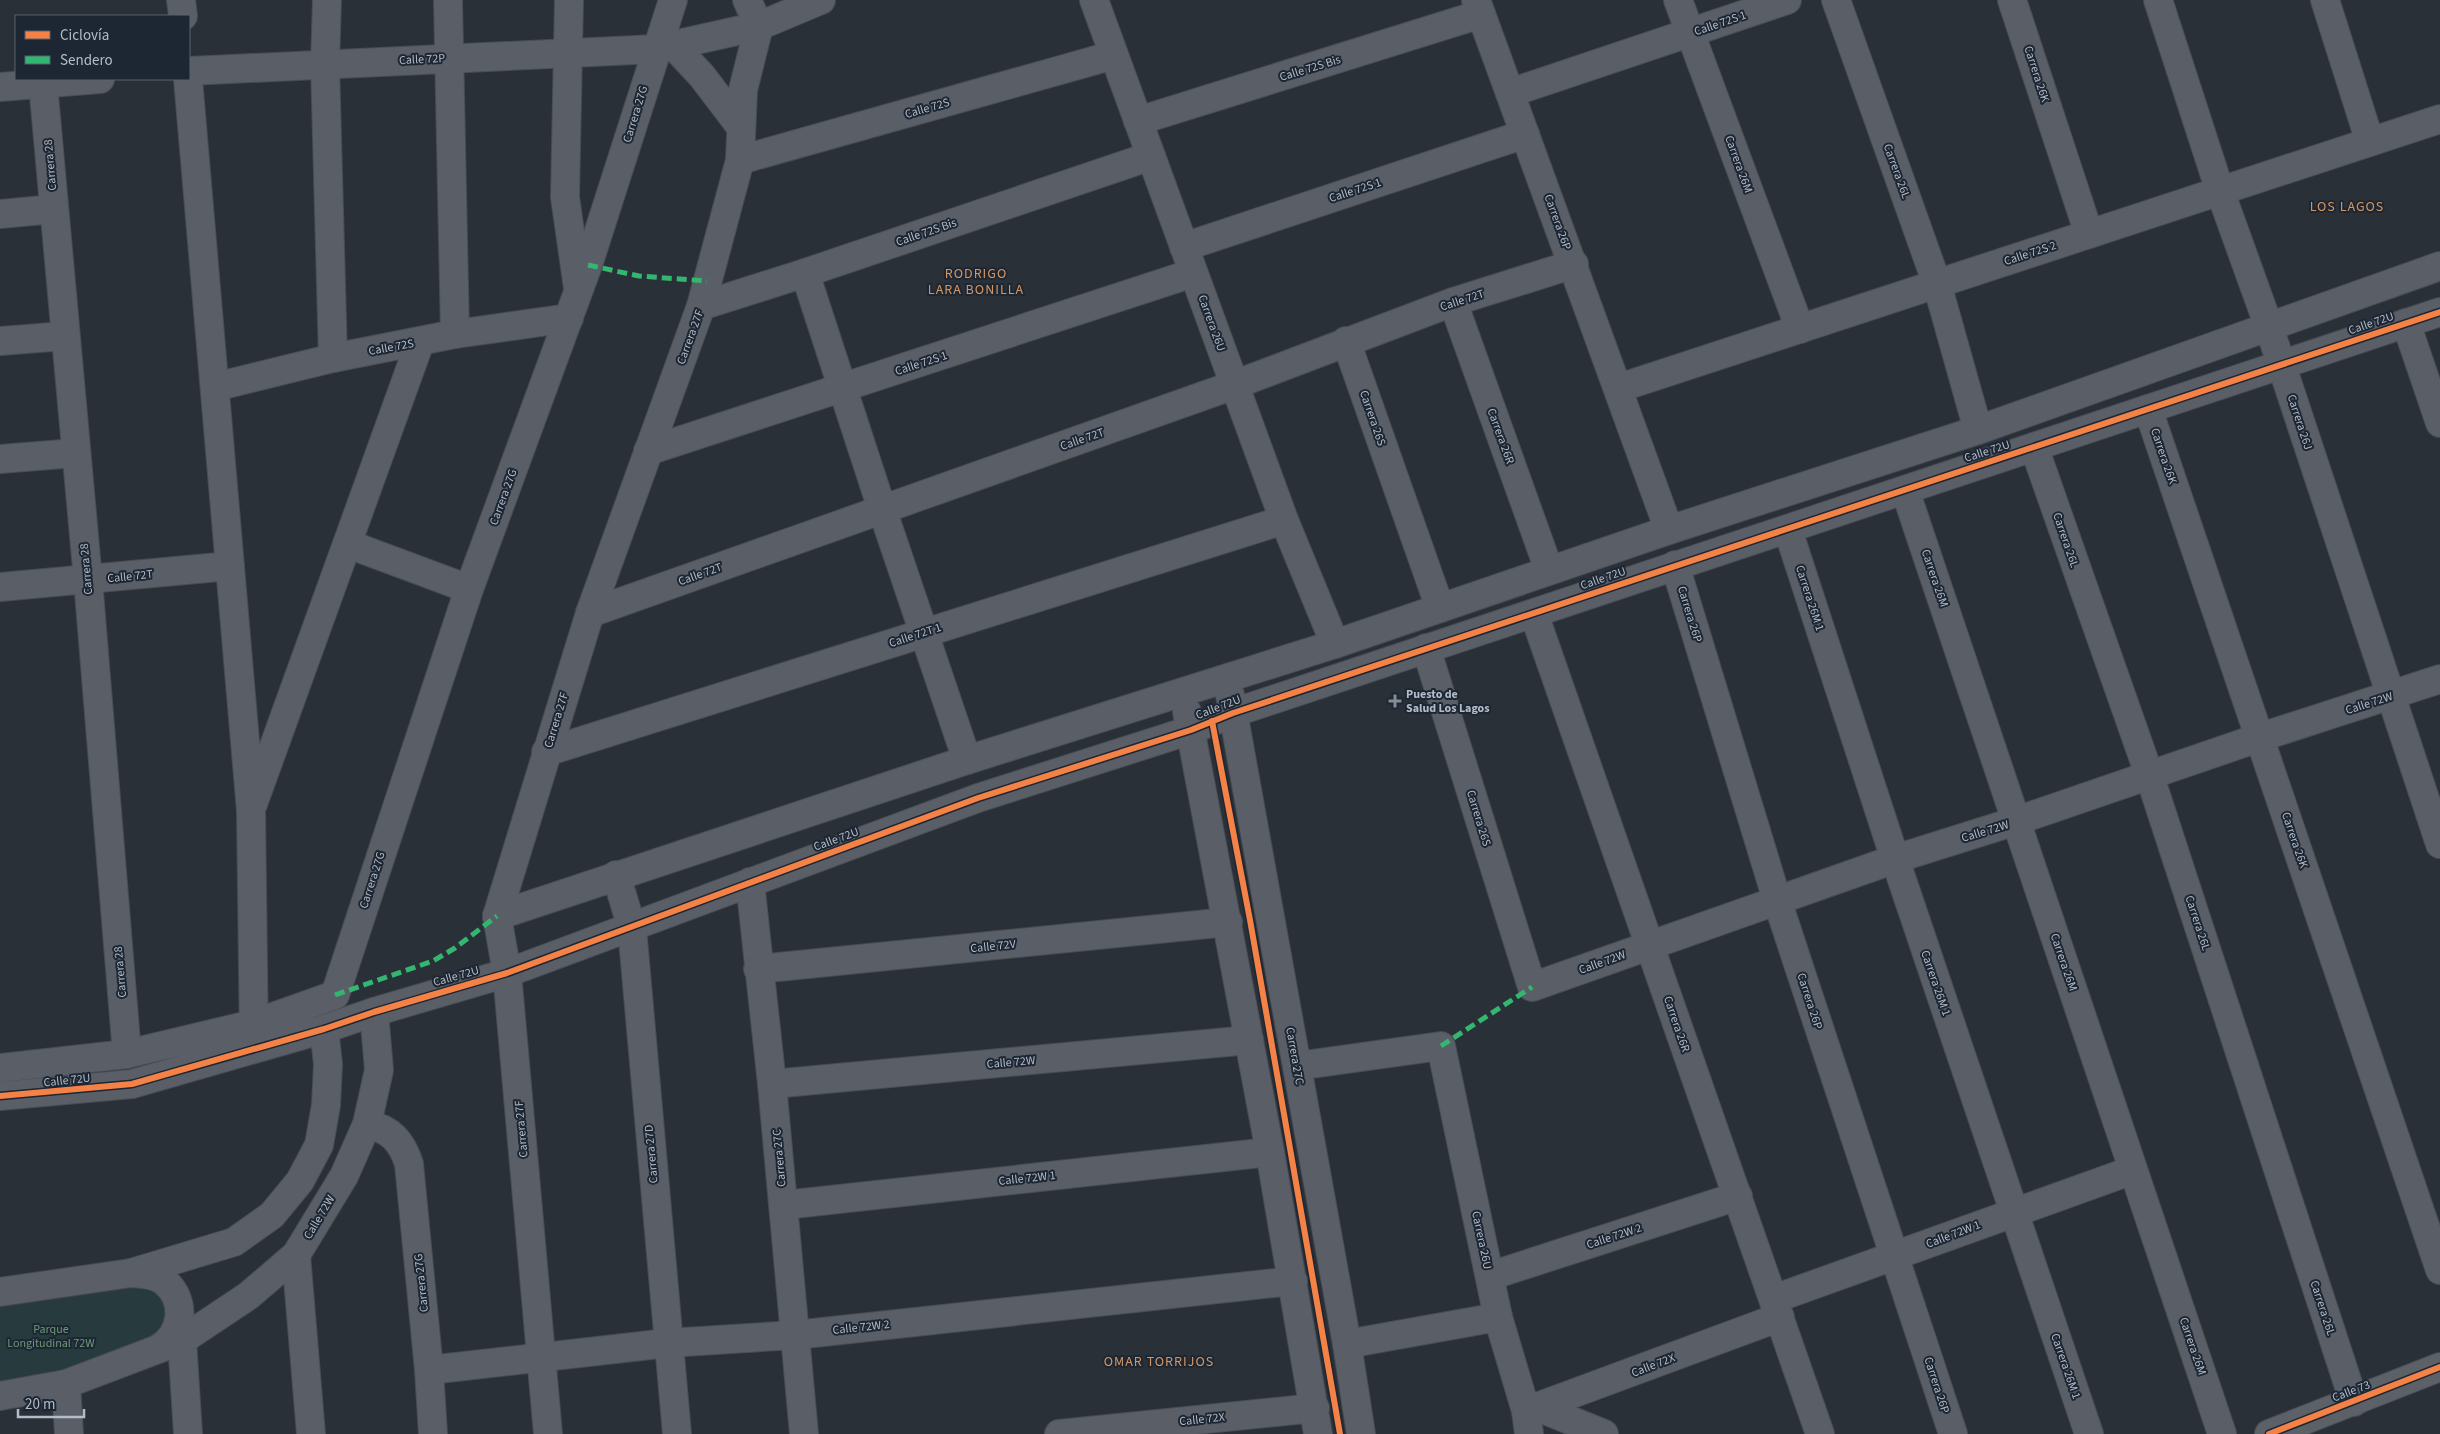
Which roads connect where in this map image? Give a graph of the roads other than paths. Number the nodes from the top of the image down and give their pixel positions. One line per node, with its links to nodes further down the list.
1 (181, 0): 16 (street)
2 (327, 0): 23 (street)
3 (448, 0): 22 (street)
4 (569, 0): 20 (street)
5 (673, 0): 19 (street, Carrera 27G)
6 (747, 0): 17 (street)
7 (821, 0): 17 (street)
8 (1678, 0): 18 (street, Carrera 26M)
9 (1787, 0): 18 (street, Calle 72S 1)
10 (1836, 0): 46 (street, Carrera 26L)
11 (2012, 0): 40 (street, Carrera 26K)
12 (2158, 0): 37 (street, Carrera 26J)
13 (2325, 0): 34 (street)
14 (1102, 2): 21 (street, Carrera 26U)
15 (1479, 7): 29 (street, Carrera 26P); 31 (street, Calle 72S Bis)
16 (182, 15)
17 (760, 26): 19 (street, Calle 72P); 32 (street, Carrera 27F)
18 (1690, 33): 29 (street, Calle 72S 1); 54 (street, Carrera 26M)
19 (664, 47): 20 (street, Calle 72P); 32 (street); 47 (street, Carrera 27G)
20 (567, 53): 22 (street, Calle 72P); 47 (street)
21 (1114, 55): 31 (street, Carrera 26U); 36 (street, Calle 72S)
22 (449, 58): 23 (street, Calle 72P); 55 (street)
23 (325, 64): 24 (street, Calle 72P); 60 (street)
24 (190, 71)
25 (89, 80): 27 (street)
26 (188, 80): 63 (street)
27 (43, 84): 28 (street); 38 (street, Carrera 28)
28 (0, 87)
29 (1510, 94): 33 (street, Carrera 26P)
30 (2440, 119): 34 (street, Calle 72S 2)
31 (1138, 121): 35 (street, Carrera 26U)
32 (740, 126): 36 (street, Carrera 27F)
33 (1525, 134): 41 (street, Calle 72S 1); 42 (street, Carrera 26P)
34 (2370, 142): 37 (street, Calle 72S 2)
35 (1151, 156): 41 (street, Carrera 26U); 44 (street, Calle 72S Bis)
36 (740, 160): 49 (street, Carrera 27F)
37 (2220, 191): 40 (street, Calle 72S 2); 53 (street, Carrera 26J)
38 (54, 210): 39 (street); 56 (street, Carrera 28)
39 (0, 214)
40 (2090, 234): 46 (street, Calle 72S 2)
41 (1184, 247): 45 (street, Carrera 26U)
42 (1574, 264): 48 (street, Calle 72T); 64 (street, Carrera 26P)
43 (2440, 266): 53 (street, Calle 72U)
44 (805, 273): 49 (street, Calle 72S Bis); 65 (street)
45 (1194, 273): 62 (street, Carrera 26U); 65 (street, Calle 72S 1)
46 (1937, 284): 54 (street, Calle 72S 2); 68 (street, Carrera 26L)
47 (578, 291): 51 (street, Carrera 27G)
48 (1453, 302): 59 (street, Calle 72T); 81 (street, Carrera 26R)
49 (701, 306): 70 (street, Carrera 27F)
50 (2440, 312): 52 (street, Calle 72U)
51 (569, 318): 55 (street, Calle 72S); 84 (street, Carrera 27G)
52 (2406, 324): 61 (street, Calle 72U); 67 (street)
53 (2269, 326): 61 (street, Carrera 26J); 68 (street, Calle 72U)
54 (1800, 329): 64 (street, Calle 72S 2)
55 (455, 334): 58 (street, Calle 72S)
56 (65, 336): 57 (street); 71 (street, Carrera 28)
57 (0, 341)
58 (420, 342): 60 (street, Calle 72S); 78 (street)
59 (1346, 342): 62 (street, Calle 72T); 85 (street, Carrera 26S)
60 (333, 358): 63 (street, Calle 72S)
61 (2282, 365): 66 (street, Calle 72U); 94 (street, Carrera 26J)
62 (1234, 385): 74 (street, Calle 72T); 75 (street, Carrera 26U)
63 (215, 387): 80 (street)
64 (1619, 388): 76 (street, Carrera 26P)
65 (844, 389): 70 (street, Calle 72S 1); 74 (street)
66 (2148, 409): 69 (street, Calle 72U); 97 (street, Carrera 26K)
67 (2440, 423)
68 (1978, 430): 76 (street, Calle 72U)
69 (2034, 447): 73 (street, Calle 72U); 100 (street, Carrera 26L)
70 (648, 451): 86 (street, Carrera 27F)
71 (75, 453): 72 (street); 82 (street, Carrera 28)
72 (0, 459)
73 (1905, 490): 77 (street, Calle 72U); 102 (street, Carrera 26M)
74 (882, 510): 86 (street, Calle 72T); 88 (street)
75 (1284, 520): 88 (street, Calle 72T 1); 89 (street, Carrera 26U)
76 (1669, 530): 81 (street, Calle 72U)
77 (1788, 530): 79 (street, Calle 72U); 104 (street, Carrera 26M 1)
78 (348, 544): 84 (street); 101 (street)
79 (1675, 565): 87 (street, Calle 72U); 107 (street, Carrera 26P)
80 (230, 566): 82 (street, Calle 72T); 101 (street)
81 (1550, 570): 85 (street, Calle 72U)
82 (88, 580): 83 (street, Calle 72T); 119 (street, Carrera 28)
83 (0, 587)
84 (469, 589): 117 (street, Carrera 27G)
85 (1440, 608): 89 (street, Calle 72U)
86 (590, 613): 98 (street, Carrera 27F)
87 (1534, 614): 90 (street, Calle 72U); 111 (street, Carrera 26R)
88 (923, 632): 98 (street, Calle 72T 1); 99 (street)
89 (1335, 644): 91 (street, Calle 72U)
90 (1426, 648): 95 (street, Calle 72U); 114 (street, Carrera 26S)
91 (1227, 679): 93 (street, Calle 72U); 95 (street, Carrera 27C)
92 (2440, 679): 94 (street, Calle 72W)
93 (1182, 692): 96 (street); 99 (street, Calle 72U)
94 (2390, 696): 97 (street, Calle 72W); 103 (street, Carrera 26J)
95 (1233, 712): 96 (street, Calle 72U); 120 (street, Carrera 27C)
96 (1191, 730): 106 (street, Calle 72U); 109 (street)
97 (2260, 737): 100 (street, Calle 72W); 132 (street, Carrera 26K)
98 (546, 752): 108 (street, Carrera 27F)
99 (967, 760): 105 (street, Calle 72U)
100 (2150, 777): 102 (street, Calle 72W); 149 (street, Carrera 26L)
101 (251, 811): 117 (street)
102 (2016, 821): 104 (street, Calle 72W); 126 (street, Carrera 26M)
103 (2440, 844)
104 (1895, 859): 107 (street, Calle 72W); 129 (street, Carrera 26M 1)
105 (616, 875): 108 (street, Calle 72U); 110 (street, Carrera 27D)
106 (750, 882): 110 (street, Calle 72U); 112 (street, Carrera 27C)
107 (1777, 900): 111 (street, Calle 72W); 131 (street, Carrera 26P)
108 (497, 916): 113 (street, Carrera 27F)
109 (1228, 922): 112 (street, Calle 72V); 118 (street)
110 (632, 928): 113 (street, Calle 72U); 141 (street, Carrera 27D)
111 (1650, 945): 114 (street, Calle 72W); 127 (street, Carrera 26R)
112 (758, 969): 122 (street, Carrera 27C)
113 (507, 973): 115 (street, Calle 72U); 144 (street, Carrera 27F)
114 (1532, 987)
115 (374, 1012): 116 (street, Calle 72U); 124 (street, Calle 72W)
116 (324, 1030): 117 (street, Calle 72U); 133 (street, Calle 72W)
117 (254, 1036): 119 (street, Calle 72U); 123 (street, Calle 72U)
118 (1249, 1040): 122 (street, Calle 72W); 125 (street)
119 (127, 1054): 121 (street, Calle 72U)
120 (1297, 1066): 134 (street, Carrera 26U); 142 (street, Carrera 27C)
121 (0, 1068)
122 (772, 1084): 128 (street, Carrera 27C)
123 (0, 1096)
124 (367, 1124): 130 (street, Calle 72W); 146 (street, Carrera 27G)
125 (1270, 1152): 128 (street, Calle 72W 1); 135 (street)
126 (2133, 1170): 129 (street, Calle 72W 1); 166 (street, Carrera 26M)
127 (1738, 1196): 134 (street, Calle 72W 2); 137 (street, Carrera 26R)
128 (784, 1204): 139 (street, Carrera 27C)
129 (2013, 1212): 131 (street, Calle 72W 1); 165 (street, Carrera 26M 1)
130 (296, 1255): 140 (street, Calle 72W); 154 (street)
131 (1894, 1256): 137 (street, Calle 72W 1); 164 (street, Carrera 26P)
132 (2440, 1270)
133 (132, 1273): 136 (street, Calle 72W); 143 (street, Calle 72W)
134 (1490, 1276): 138 (street, Carrera 26U)
135 (1293, 1281): 139 (street, Calle 72W 2); 150 (street)
136 (0, 1292)
137 (1777, 1308): 151 (street, Calle 72X); 163 (street, Carrera 26R)
138 (1498, 1318): 142 (street); 151 (street, Carrera 26U)
139 (795, 1334): 141 (street, Calle 72W 2); 158 (street, Carrera 27C)
140 (182, 1340): 143 (street, Calle 72W); 153 (street)
141 (668, 1343): 144 (street, Calle 72W 2); 157 (street, Carrera 27D)
142 (1347, 1344): 161 (street, Carrera 27C)
143 (152, 1352): 147 (street, Calle 72W)
144 (541, 1357): 146 (street, Calle 72W 2); 156 (street, Carrera 27F)
145 (2440, 1367): 149 (main road, Calle 73)
146 (429, 1370): 155 (street, Carrera 27G)
147 (66, 1384): 148 (street, Calle 72W); 152 (street)
148 (0, 1396)
149 (2354, 1402): 167 (main road, Calle 73)
150 (1315, 1408): 159 (street, Calle 72X); 160 (street)
151 (1532, 1418): 162 (street)
152 (69, 1434)
153 (188, 1434)
154 (311, 1434)
155 (433, 1434)
156 (548, 1434)
157 (677, 1434)
158 (804, 1434)
159 (1059, 1434)
160 (1318, 1434)
161 (1361, 1434)
162 (1604, 1434)
163 (1820, 1434)
164 (1953, 1434)
165 (2089, 1434)
166 (2222, 1434)
167 (2269, 1434)

